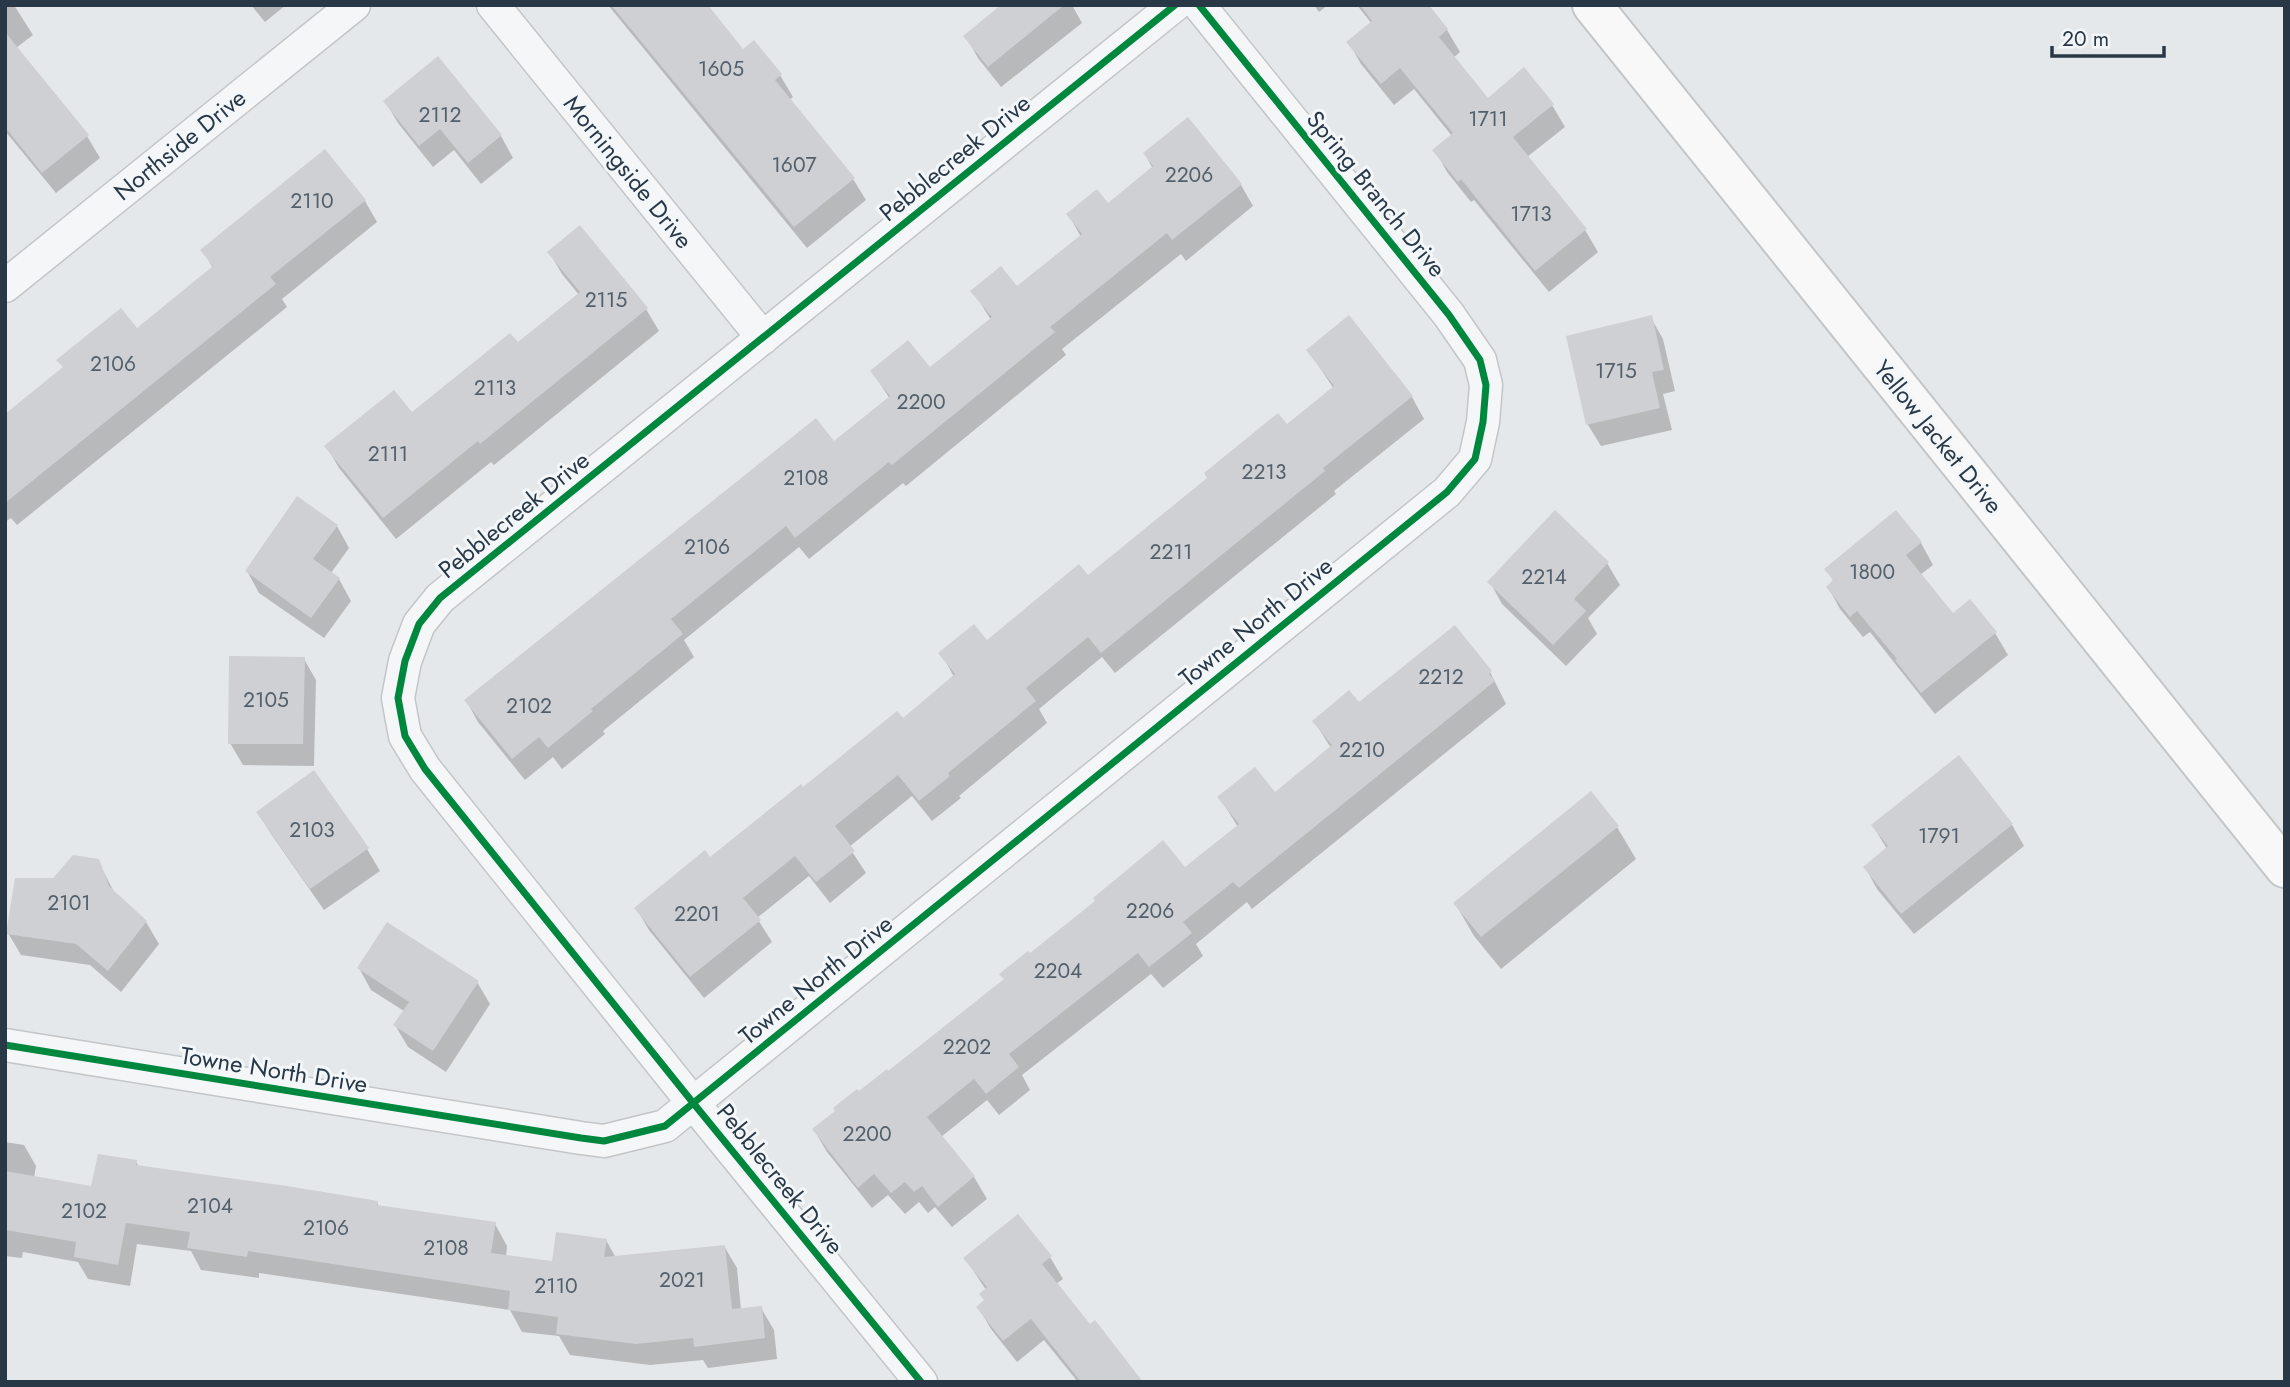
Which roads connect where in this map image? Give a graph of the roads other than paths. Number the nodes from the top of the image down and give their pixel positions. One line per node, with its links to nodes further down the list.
1 (354, 5): 6 (street, Northside Drive)
2 (493, 5): 7 (street, Morningside Drive)
3 (1175, 5): 7 (street, Pebblecreek Drive)
4 (1199, 5): 8 (street, Spring Branch Drive)
5 (1592, 5): 9 (street, Yellow Jacket Drive)
6 (7, 280)
7 (763, 338): 11 (street, Pebblecreek Drive)
8 (1483, 422): 11 (street, Towne North Drive)
9 (2285, 868)
10 (5, 1045): 11 (street, Towne North Drive)
11 (694, 1104): 12 (street, Pebblecreek Drive)
12 (921, 1382)

